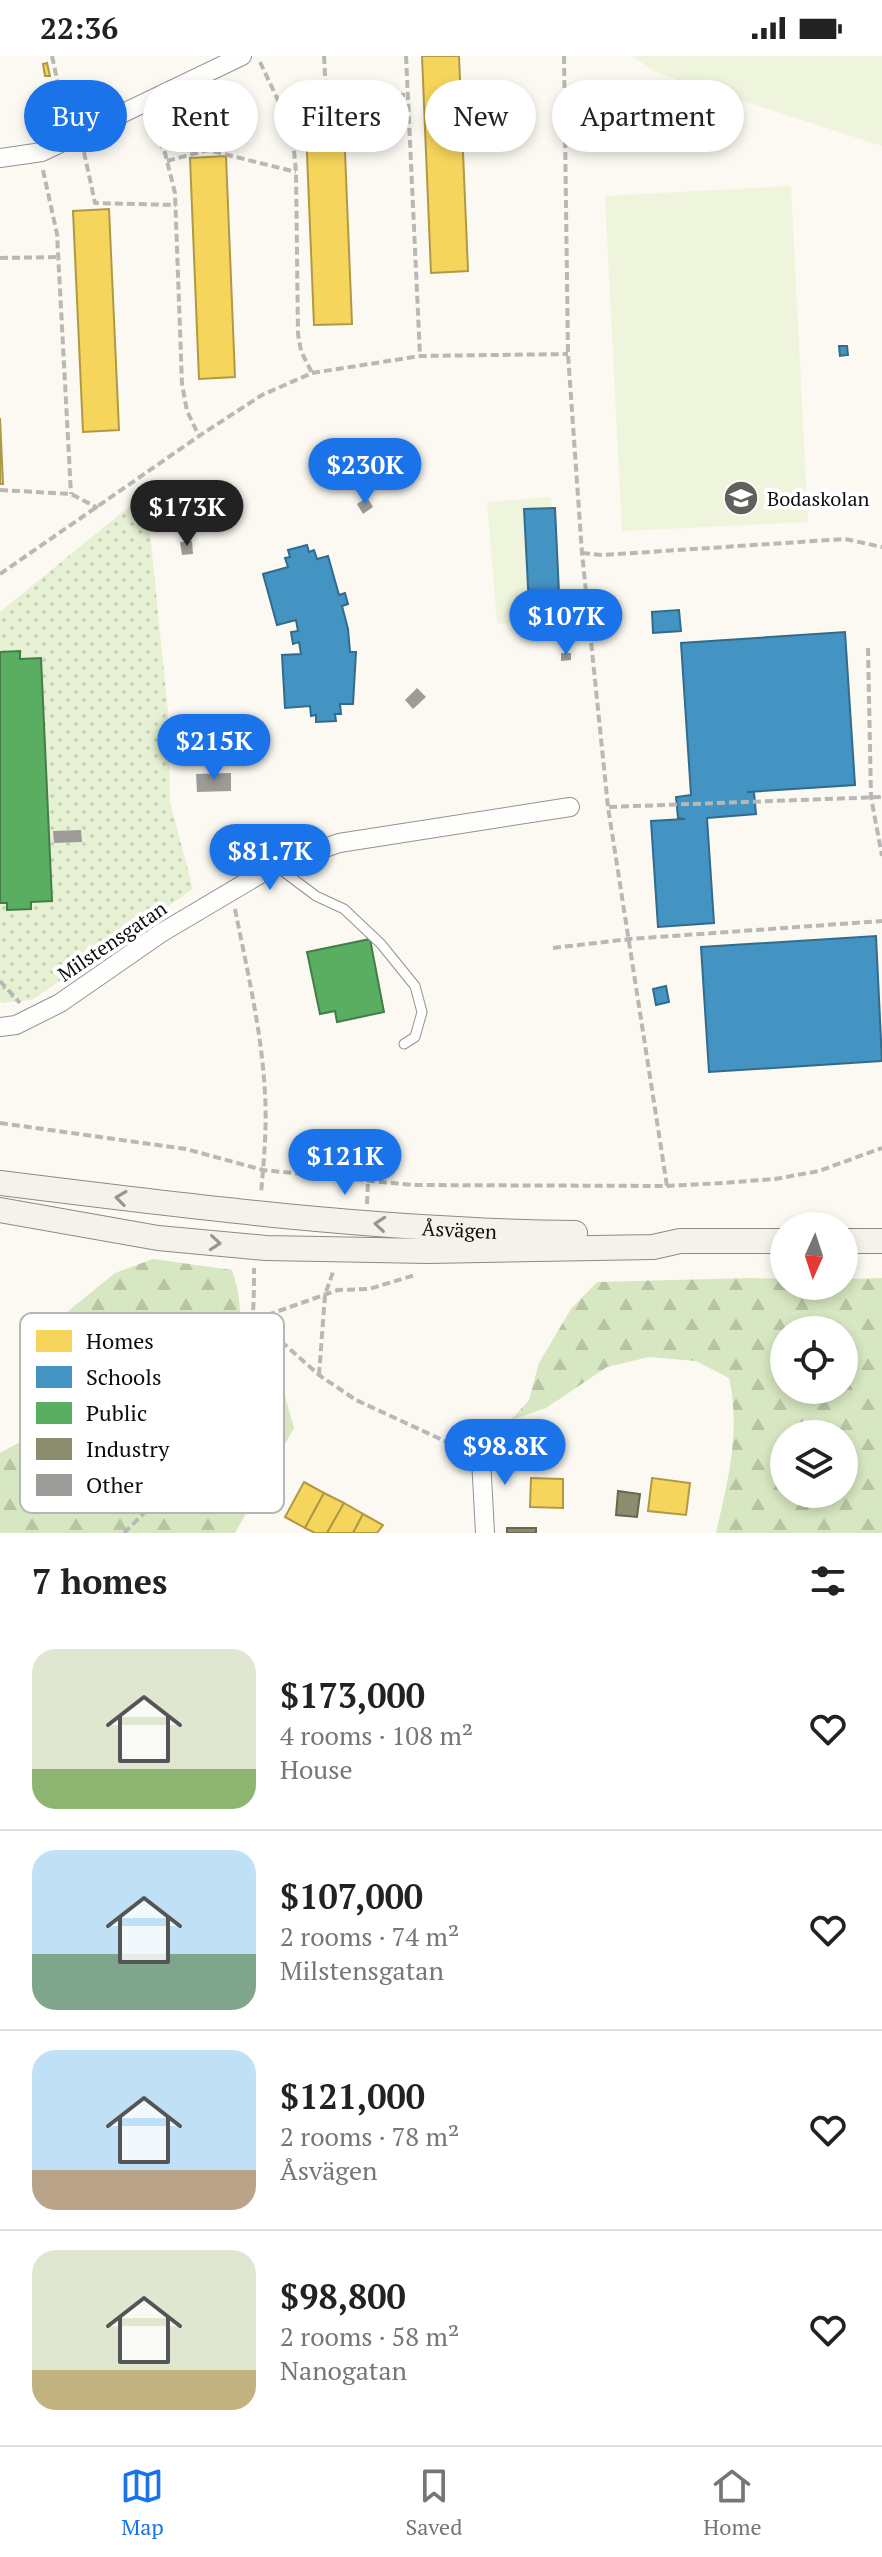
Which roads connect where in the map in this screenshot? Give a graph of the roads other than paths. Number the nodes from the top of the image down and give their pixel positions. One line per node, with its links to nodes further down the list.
1 (242, 56): 2 (street)
2 (0, 158)
3 (570, 807): 4 (street, Milstensgatan)
4 (274, 866): 5 (street, Milstensgatan); 6 (lane)
5 (0, 1027)
6 (404, 1044)
7 (0, 1183): 9 (street, Åsvägen, one-way to 7)
8 (0, 1210): 9 (street, Åsvägen, one-way to 9)
9 (680, 1241): 10 (street, Åsvägen)
10 (770, 1241)
11 (858, 1241): 12 (street)
12 (882, 1241)
13 (481, 1449): 14 (street)
14 (485, 1533)

